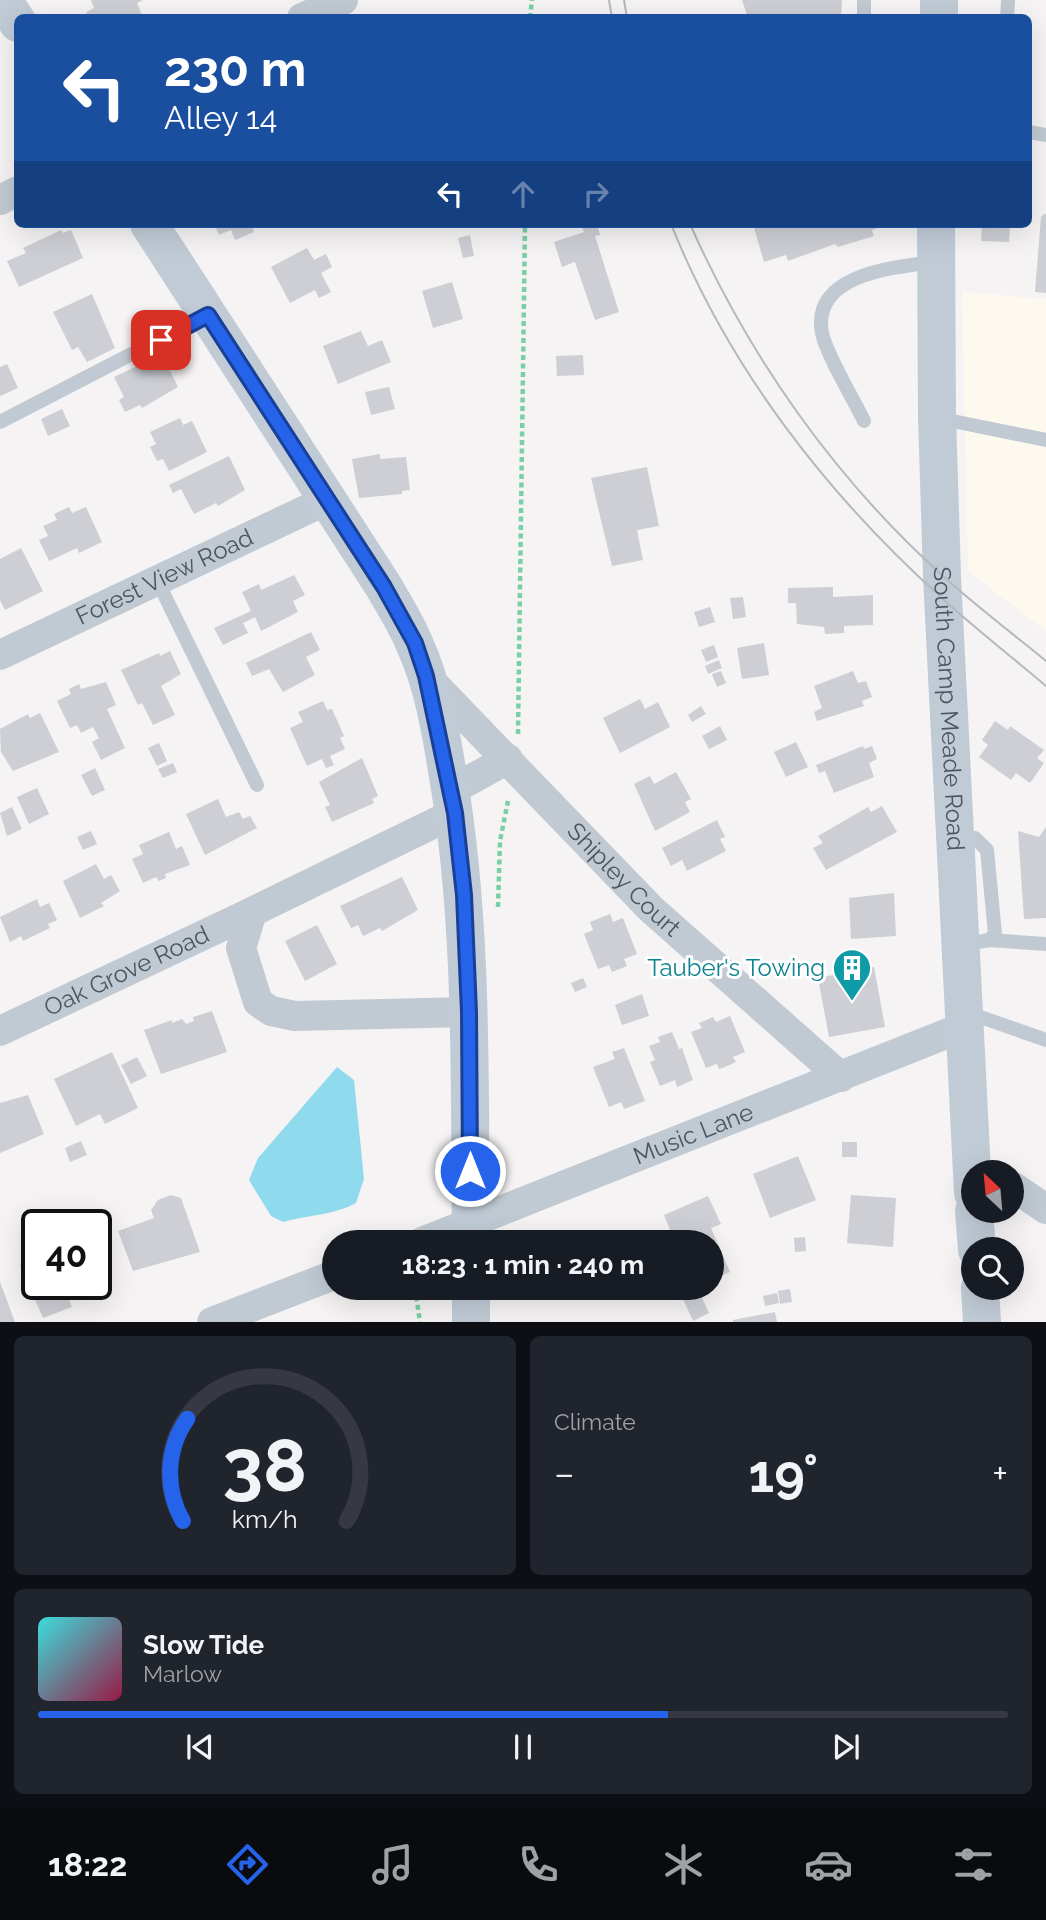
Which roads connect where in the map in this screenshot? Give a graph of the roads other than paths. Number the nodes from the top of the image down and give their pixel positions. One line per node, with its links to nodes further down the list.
1 (3, 0): 4 (street)
2 (343, 0): 3 (street)
3 (311, 14)
4 (14, 17)
5 (152, 228): 8 (street)
6 (936, 228): 7 (street, South Camp Meade Road)
7 (936, 262): 9 (street, South Camp Meade Road); 10 (lane)
8 (208, 315): 11 (lane); 13 (street)
9 (937, 417): 12 (lane); 21 (street, South Camp Meade Road)
10 (864, 421)
11 (0, 422)
12 (1046, 440)
13 (329, 499): 14 (street, Forest View Road); 16 (street)
14 (157, 580): 15 (street, Forest View Road); 18 (lane)
15 (0, 654)
16 (426, 676): 17 (street, Shipley Court); 19 (street)
17 (512, 763): 19 (street); 27 (street, Shipley Court)
18 (257, 785)
19 (453, 802): 20 (street, Oak Grove Road); 23 (street)
20 (252, 912): 23 (street, Oak Grove Road); 25 (street, Oak Grove Road)
21 (974, 943): 22 (lane); 24 (street, South Camp Meade Road)
22 (1046, 944)
23 (469, 1012): 31 (street)
24 (965, 1018): 26 (lane); 27 (street, Music Lane); 28 (street, South Camp Meade Road)
25 (0, 1031)
26 (1046, 1040)
27 (841, 1077): 32 (street, Music Lane)
28 (978, 1160)
29 (1024, 1194): 30 (street)
30 (1046, 1209)
31 (470, 1230)
32 (477, 1230)
33 (322, 1280): 36 (street)
34 (471, 1300): 37 (street)
35 (980, 1300): 38 (street)
36 (212, 1321)
37 (471, 1321)
38 (982, 1321)

